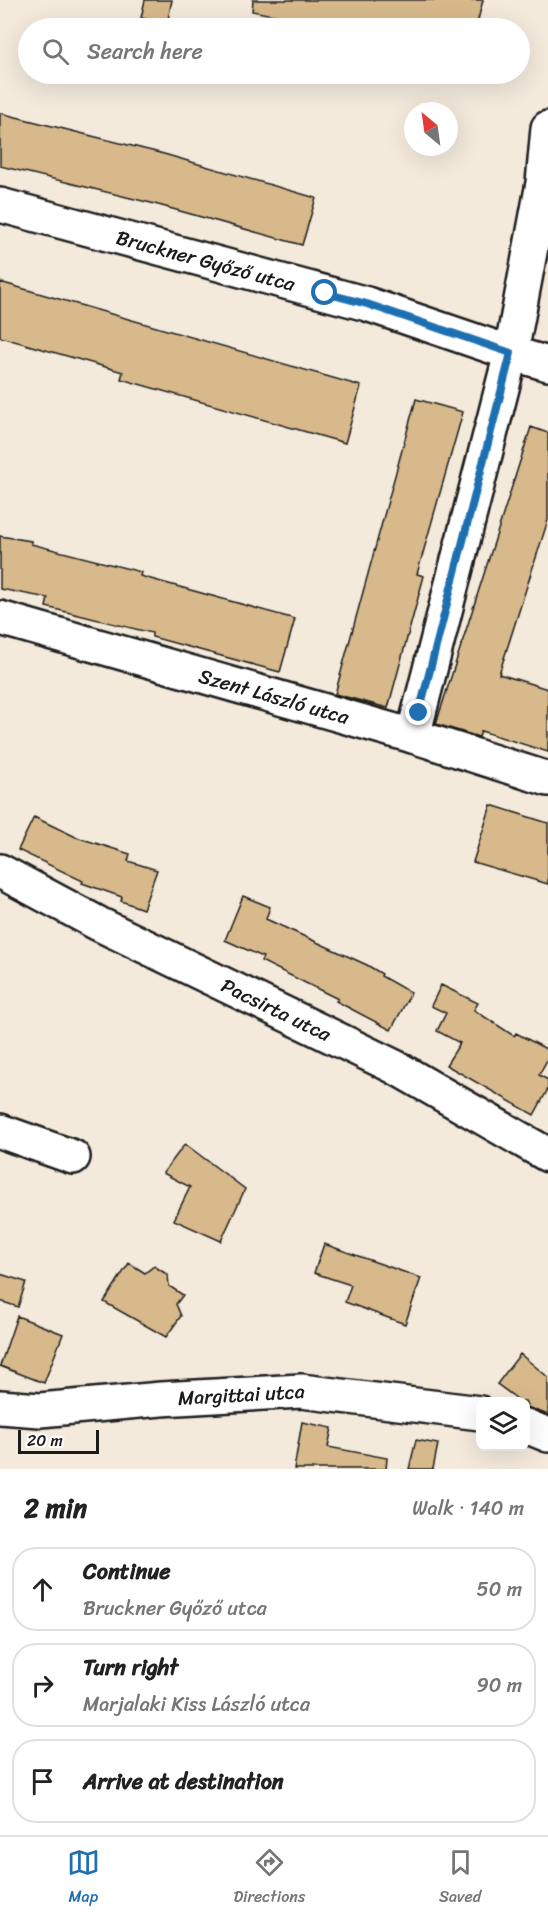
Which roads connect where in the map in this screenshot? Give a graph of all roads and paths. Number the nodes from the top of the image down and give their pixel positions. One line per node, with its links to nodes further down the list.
1 (548, 128): 3 (street)
2 (0, 205): 3 (street, Bruckner Győző utca)
3 (511, 353): 4 (street, Bruckner Győző utca); 6 (street)
4 (548, 363)
5 (0, 618): 6 (street, Szent László utca)
6 (413, 736): 7 (street, Szent László utca)
7 (548, 779)
8 (0, 871): 10 (street, Pacsirta utca)
9 (0, 1131): 11 (street)
10 (548, 1155)
11 (73, 1157)
12 (0, 1407): 13 (street, Margittai utca)
13 (476, 1413)
14 (530, 1428): 15 (street)
15 (548, 1435)

